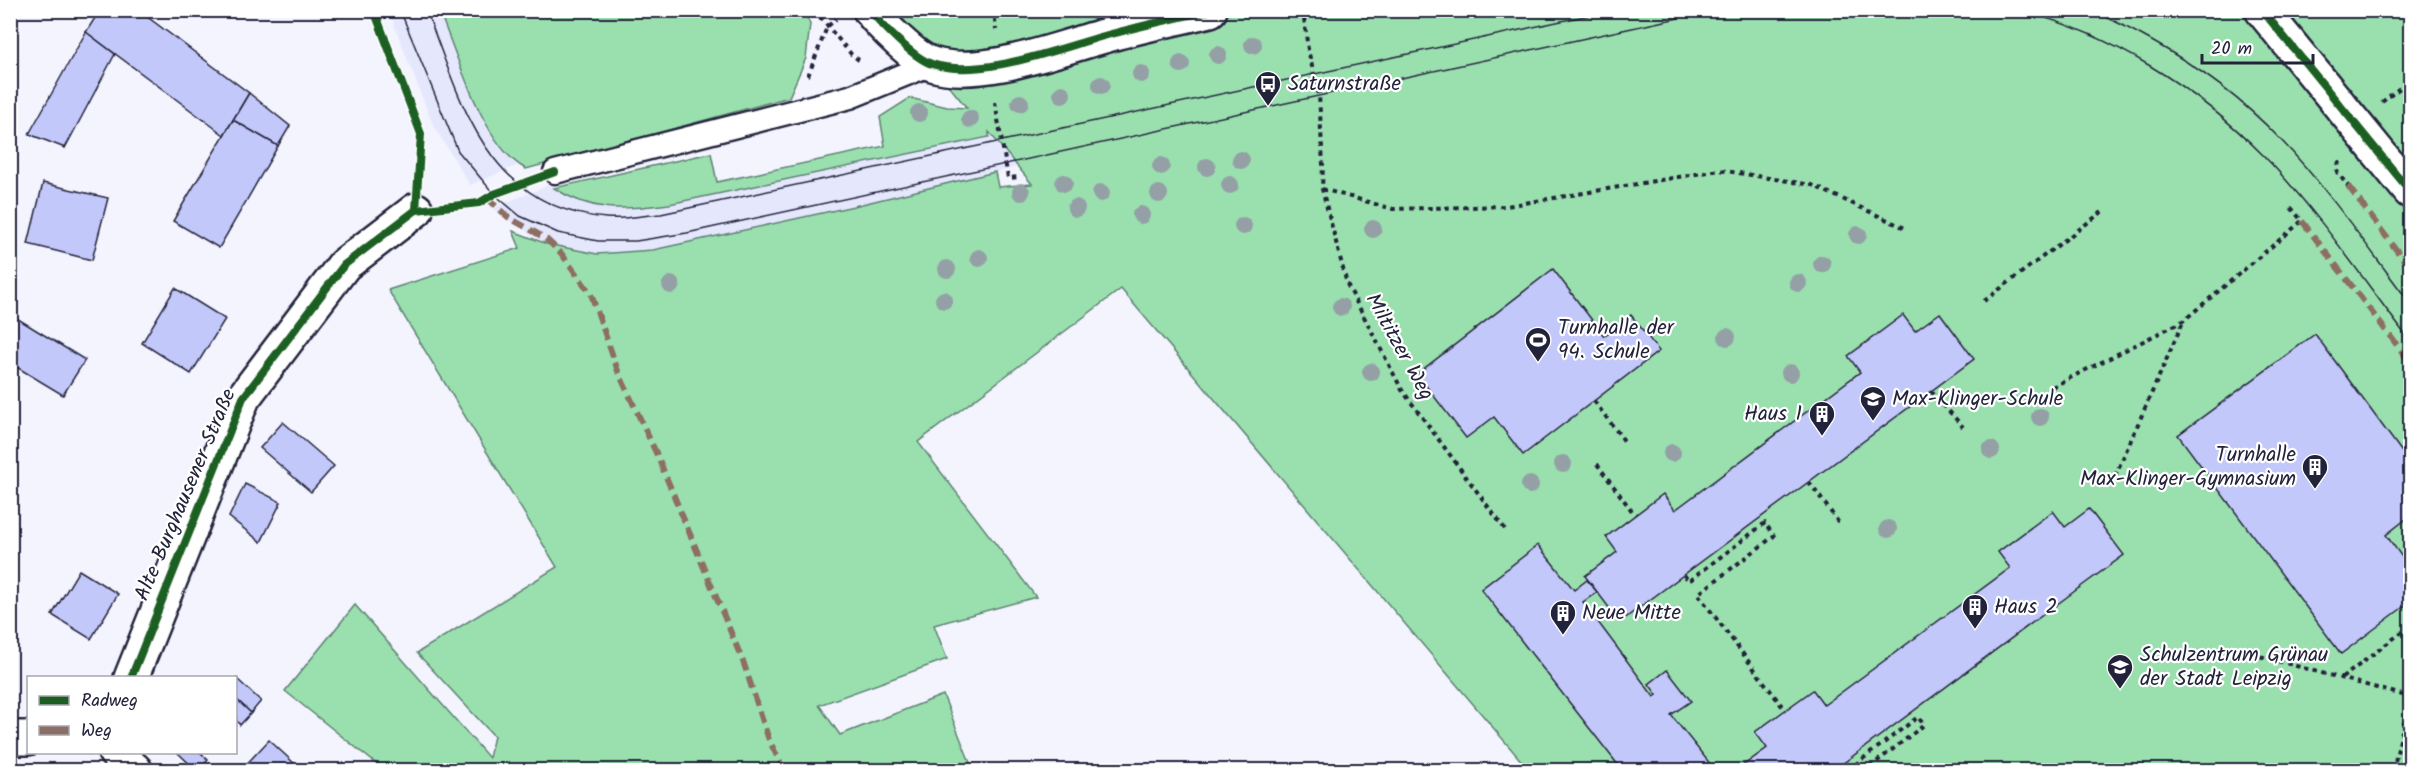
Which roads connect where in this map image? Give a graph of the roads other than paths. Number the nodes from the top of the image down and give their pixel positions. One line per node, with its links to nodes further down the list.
1 (1210, 10): 4 (street)
2 (2262, 10): 6 (street)
3 (855, 13): 4 (street)
4 (931, 64): 5 (lane)
5 (555, 172)
6 (2408, 182)
7 (416, 210): 8 (street, Alte Burghausener Straße)
8 (132, 676)
9 (10, 738): 10 (street)
10 (27, 738)
11 (116, 754): 12 (street)
12 (135, 771)

